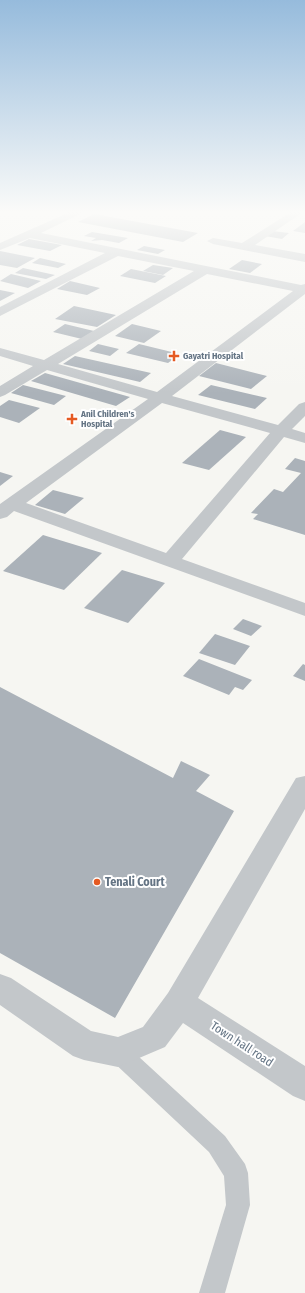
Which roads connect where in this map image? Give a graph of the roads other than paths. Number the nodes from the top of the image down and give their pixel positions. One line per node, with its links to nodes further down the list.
1 (77, 272): 5 (street)
2 (201, 272): 7 (street)
3 (217, 272): 4 (street)
4 (304, 289): 9 (street)
5 (0, 312)
6 (0, 352): 7 (street)
7 (46, 365): 8 (street); 9 (street)
8 (0, 392)
9 (160, 397): 11 (street); 13 (street)
10 (305, 407): 11 (street)
11 (280, 432): 12 (street); 14 (street)
12 (305, 438)
13 (6, 508): 14 (street)
14 (170, 561): 15 (street)
15 (305, 610)
16 (305, 785): 18 (street)
17 (0, 988): 19 (street)
18 (179, 1003): 19 (street); 20 (street, Town hall road)
19 (118, 1052): 21 (lane)
20 (305, 1085)
21 (212, 1293)

